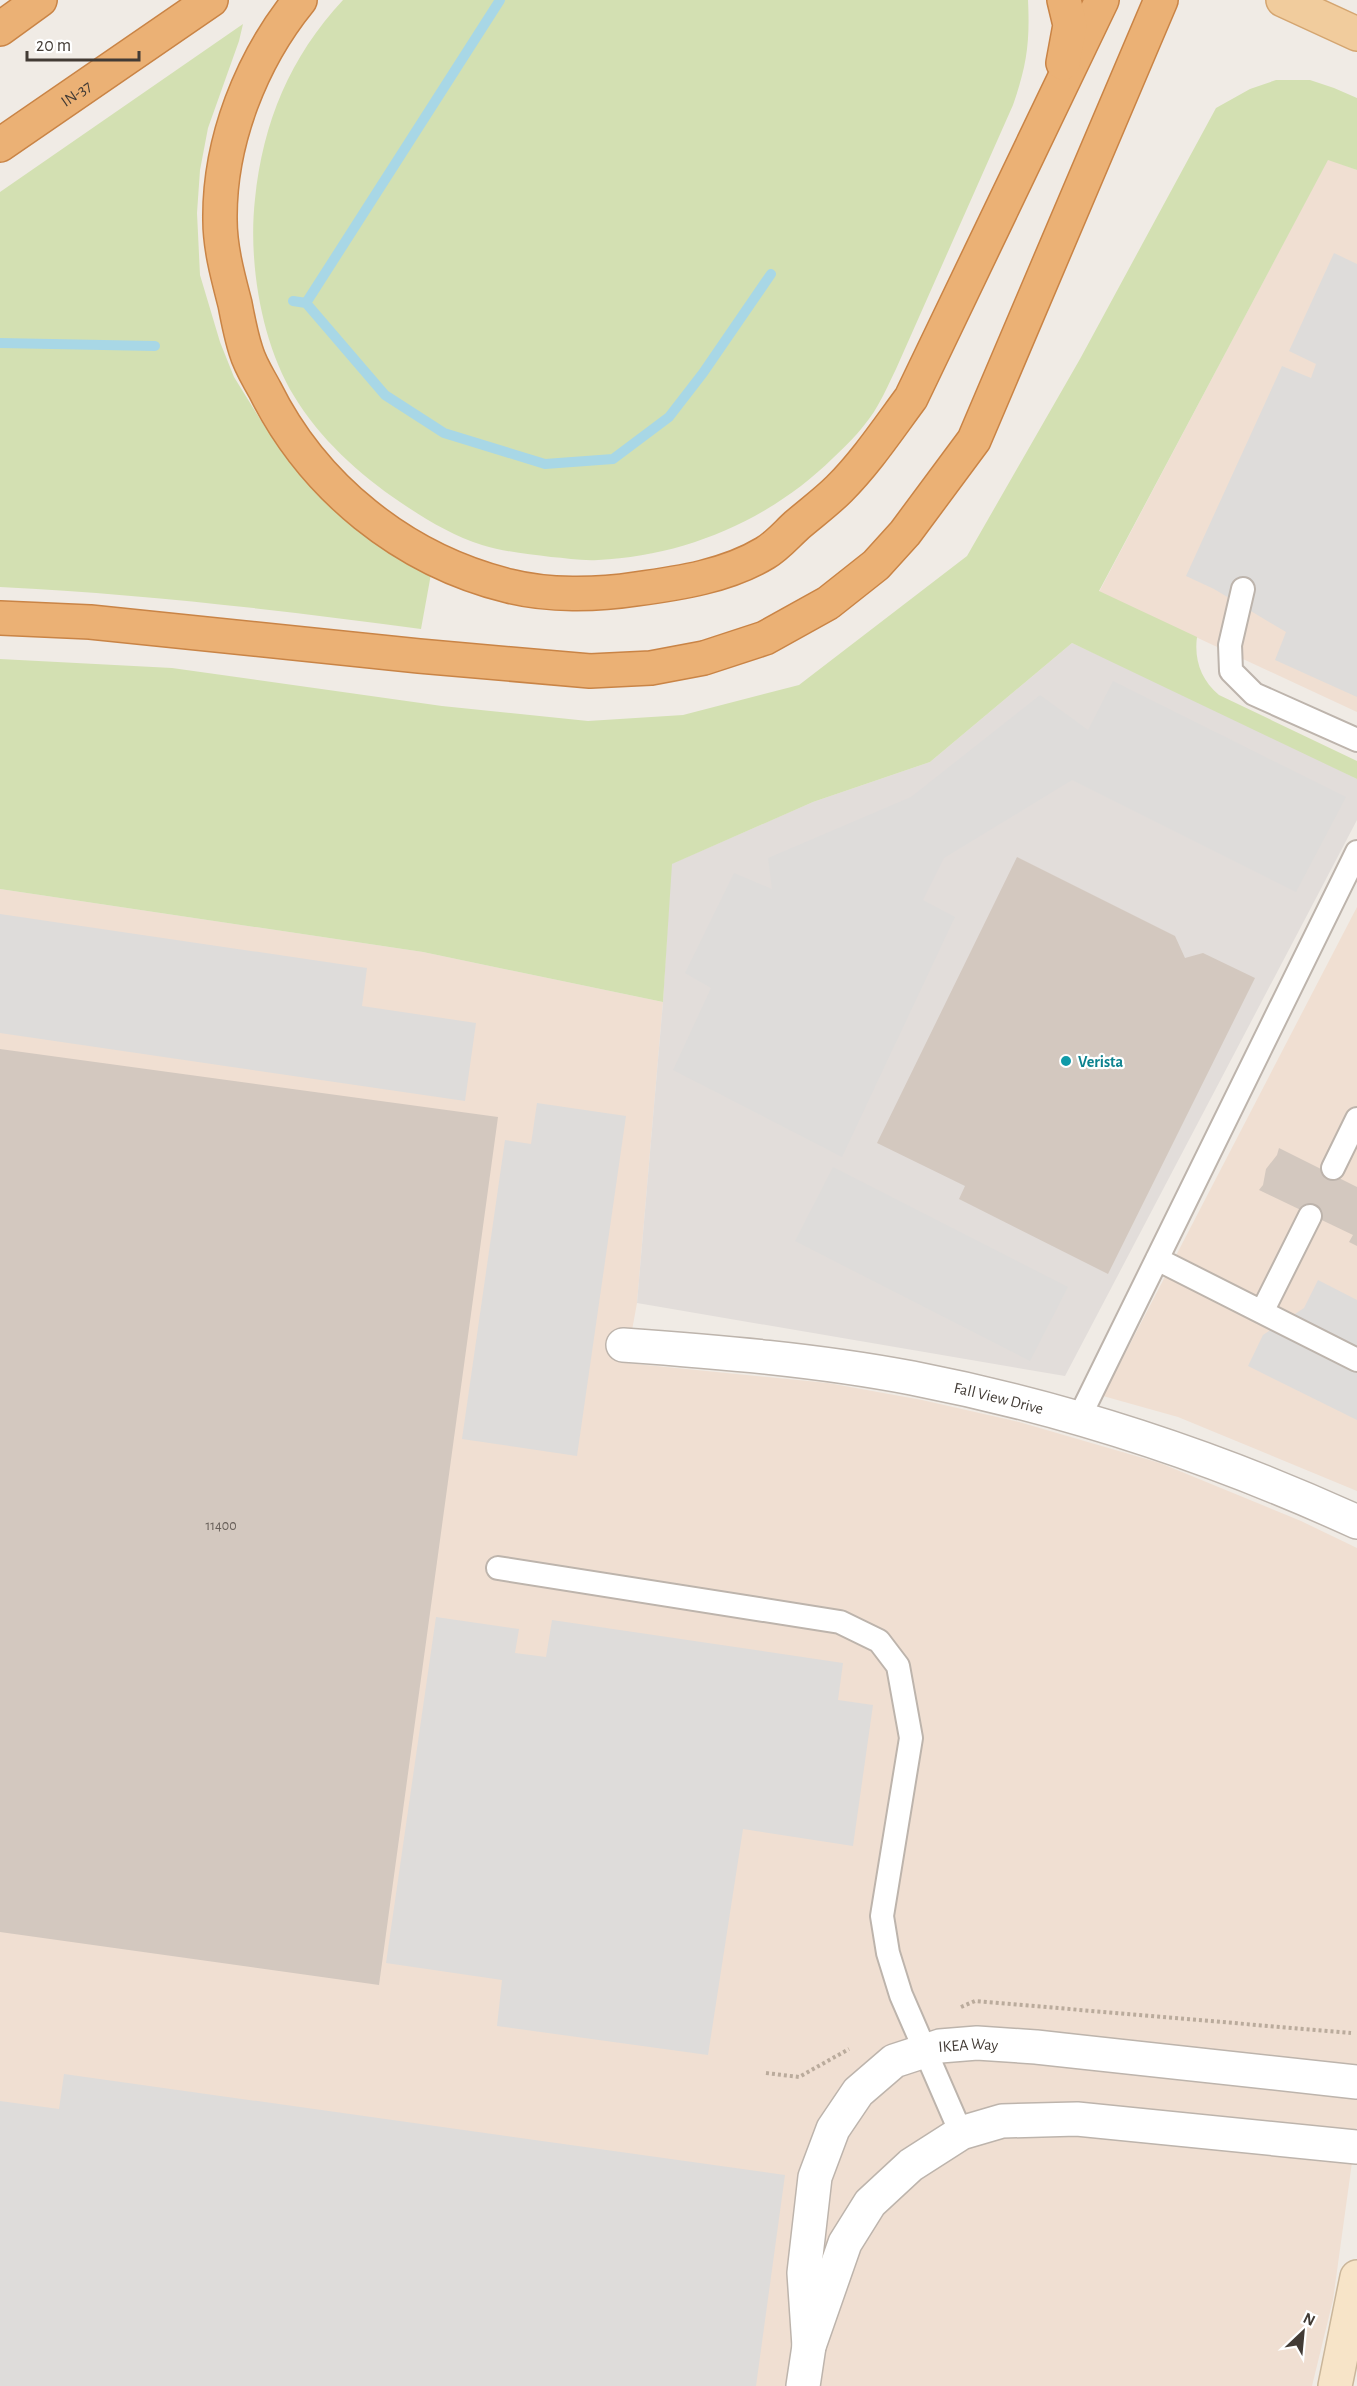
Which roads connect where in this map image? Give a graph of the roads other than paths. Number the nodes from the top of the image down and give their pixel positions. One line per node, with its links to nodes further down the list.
1 (40, 0): 8 (highway)
2 (211, 0): 11 (highway, IN-37)
3 (300, 0): 10 (highway)
4 (1064, 0): 10 (highway)
5 (1102, 0): 10 (highway)
6 (1161, 0): 13 (highway)
7 (1283, 0): 9 (main road)
8 (0, 29)
9 (1357, 34)
10 (1049, 110)
11 (0, 145)
12 (1243, 589): 14 (lane)
13 (0, 618)
14 (1357, 740)
15 (1357, 852): 19 (lane)
16 (1357, 1119): 17 (lane)
17 (1333, 1168)
18 (1310, 1216): 20 (lane)
19 (1157, 1259): 20 (lane); 23 (lane)
20 (1262, 1312): 22 (lane)
21 (623, 1345): 23 (street, Fall View Drive)
22 (1357, 1360)
23 (1079, 1418): 24 (street, Fall View Drive)
24 (1357, 1521)
25 (498, 1568): 26 (lane)
26 (925, 2050): 27 (street, IKEA Way); 28 (lane); 31 (street, IKEA Way)
27 (1357, 2082)
28 (961, 2133): 29 (street, IKEA Way); 31 (street, IKEA Way)
29 (1357, 2147)
30 (1357, 2277): 33 (street)
31 (809, 2346): 32 (street, IKEA Way)
32 (803, 2386)
33 (1335, 2386)

